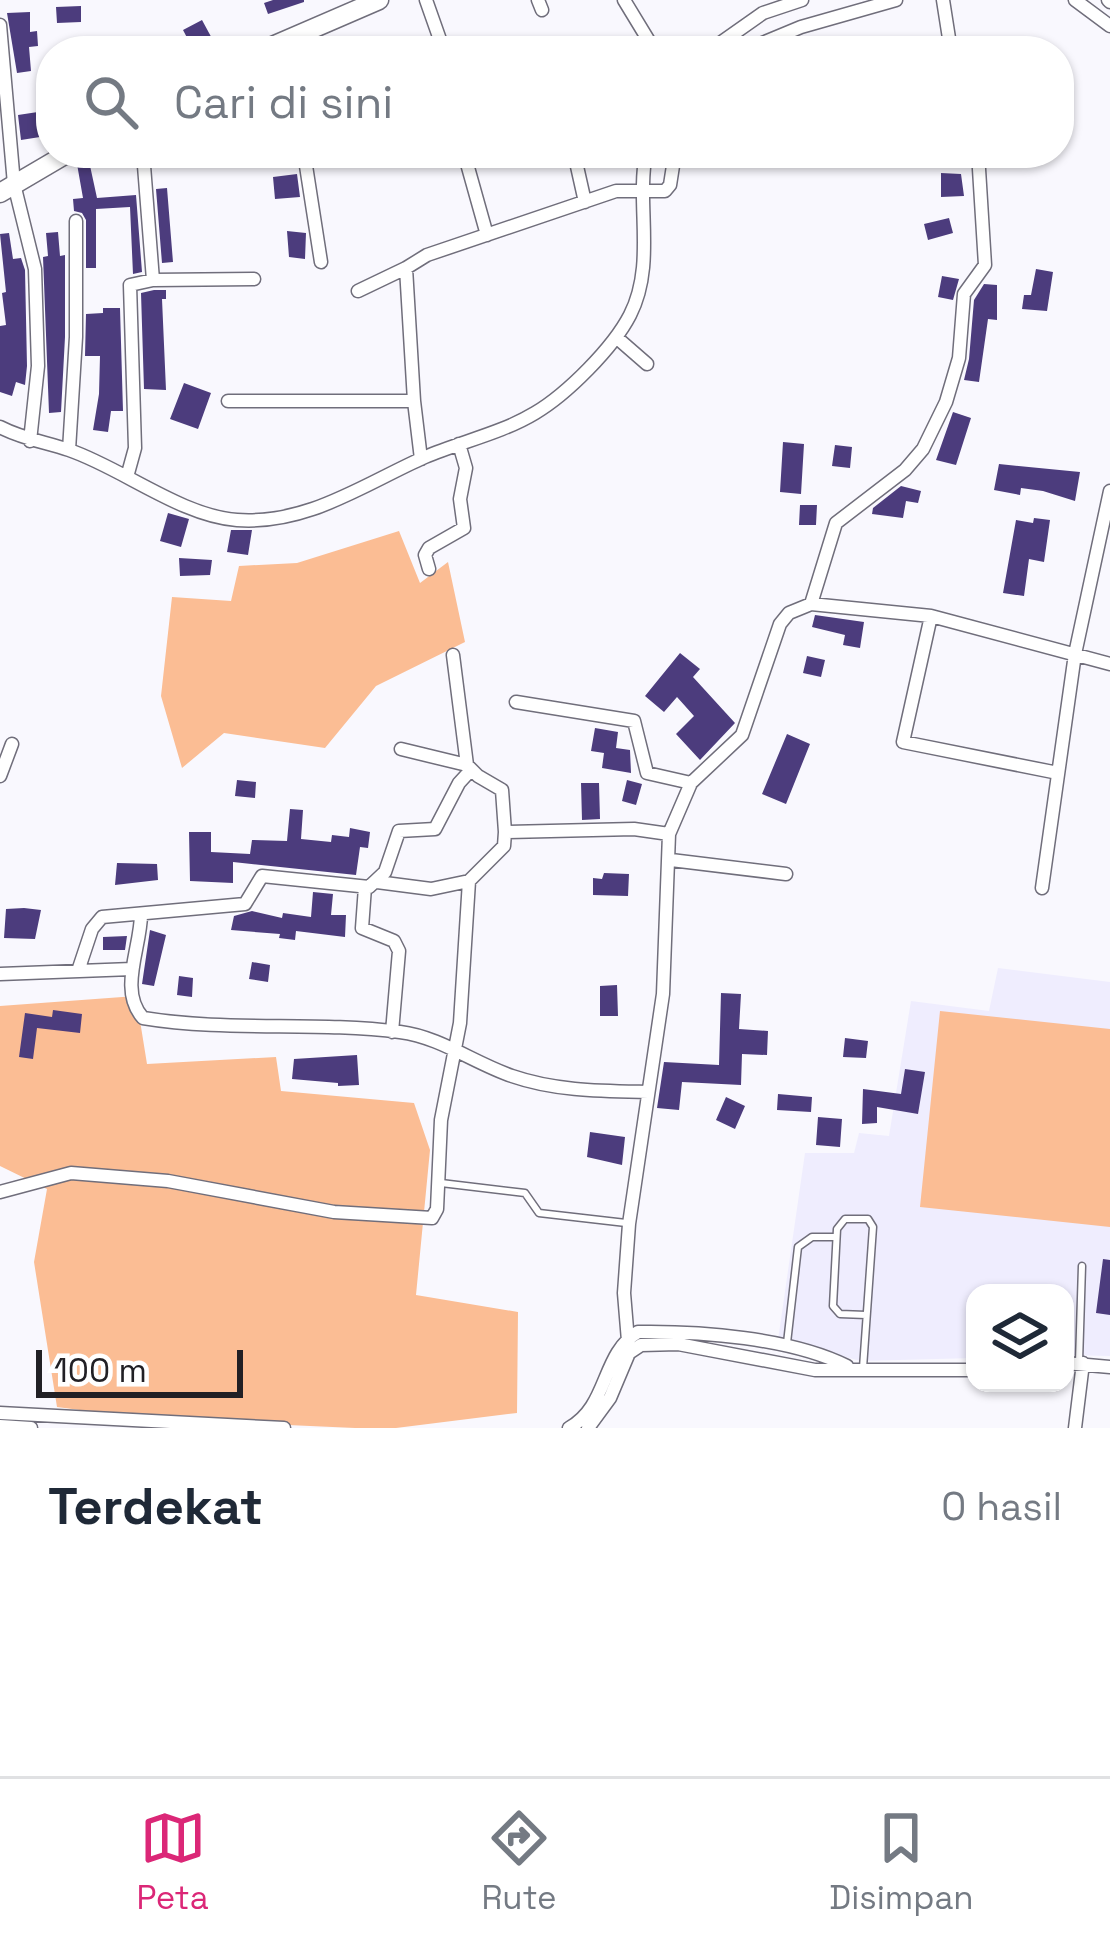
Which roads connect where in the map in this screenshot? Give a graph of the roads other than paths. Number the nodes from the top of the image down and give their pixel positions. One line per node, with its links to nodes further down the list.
1 (379, 0): 7 (main road)
2 (426, 0): 14 (street)
3 (624, 0): 15 (street)
4 (896, 0): 8 (street)
5 (944, 0): 19 (street)
6 (1085, 2): 12 (street)
7 (339, 7): 13 (main road)
8 (839, 8): 9 (street)
9 (798, 12): 10 (street); 18 (street)
10 (763, 16): 16 (street); 17 (street)
11 (0, 25): 28 (street)
12 (1110, 26)
13 (297, 36)
14 (439, 36)
15 (646, 36)
16 (746, 36)
17 (766, 36)
18 (770, 36)
19 (949, 36)
20 (42, 168): 28 (main road)
21 (144, 168): 36 (street)
22 (306, 168): 33 (street)
23 (468, 168): 32 (street)
24 (577, 168): 30 (street)
25 (649, 168): 29 (street)
26 (673, 168): 29 (street)
27 (979, 168): 50 (street)
28 (7, 188): 43 (street)
29 (653, 190): 30 (street); 38 (street)
30 (585, 202): 32 (street)
31 (76, 221): 45 (street)
32 (487, 236): 34 (street)
33 (321, 262)
34 (406, 268): 37 (street); 40 (street)
35 (254, 279): 36 (street)
36 (153, 280): 47 (street)
37 (358, 291)
38 (618, 338): 39 (street); 44 (street)
39 (647, 364)
40 (414, 400): 41 (street); 46 (street)
41 (228, 401)
42 (0, 427): 43 (street)
43 (30, 441): 45 (street)
44 (459, 444): 46 (street); 49 (street)
45 (70, 450): 47 (street)
46 (421, 459): 47 (street)
47 (128, 477)
48 (1110, 491): 52 (street)
49 (429, 569)
50 (811, 604): 51 (street); 61 (street)
51 (931, 616): 52 (street); 59 (street)
52 (1075, 654): 54 (street); 59 (street)
53 (453, 655): 58 (street)
54 (1110, 664)
55 (516, 702): 61 (street)
56 (12, 744): 60 (street)
57 (401, 749): 58 (street)
58 (468, 768): 62 (street); 67 (street)
59 (1058, 773): 68 (street)
60 (0, 776)
61 (691, 783): 63 (street)
62 (506, 832): 63 (street); 66 (street)
63 (669, 834): 64 (street)
64 (671, 860): 65 (street); 75 (street)
65 (786, 874)
66 (469, 881): 67 (street); 74 (street)
67 (371, 885): 69 (street); 73 (street)
68 (1042, 888)
69 (141, 914): 70 (street); 71 (street)
70 (132, 969): 71 (street); 73 (street)
71 (78, 971): 72 (street)
72 (0, 974)
73 (392, 1032): 74 (street)
74 (454, 1049): 75 (street); 76 (street)
75 (648, 1092): 78 (street)
76 (437, 1183): 77 (street); 78 (lane)
77 (0, 1192)
78 (629, 1224): 83 (street)
79 (836, 1238): 81 (lane); 81 (lane); 84 (lane)
80 (1082, 1266): 85 (lane)
81 (866, 1316): 87 (lane)
82 (699, 1341): 83 (street); 84 (street); 87 (street)
83 (628, 1346): 93 (street); 94 (street)
84 (787, 1347): 87 (street)
85 (1076, 1363): 86 (street); 95 (street)
86 (1110, 1367)
87 (858, 1369): 88 (street)
88 (966, 1370)
89 (0, 1413): 92 (street)
90 (0, 1426): 91 (street)
91 (31, 1428)
92 (284, 1428)
93 (569, 1428)
94 (589, 1428)
95 (1076, 1428)

